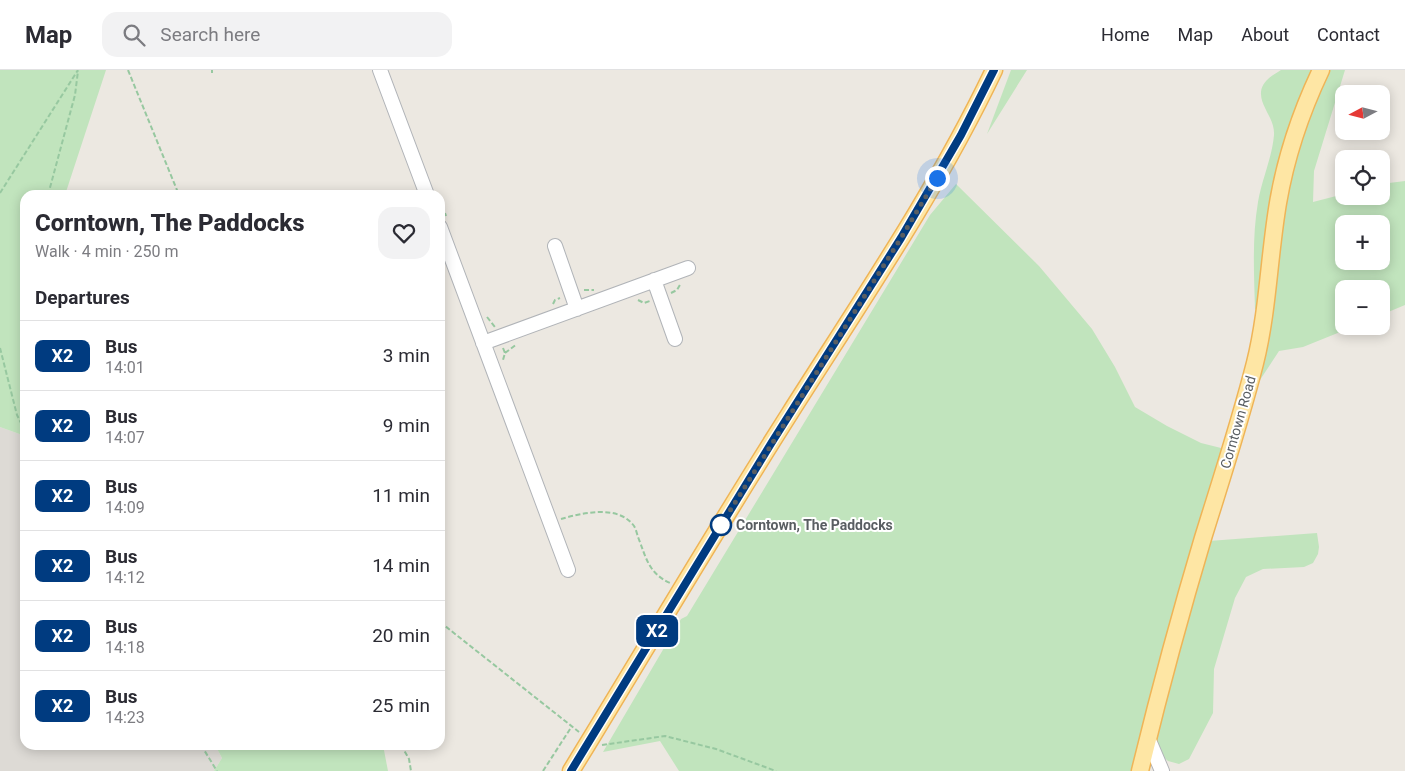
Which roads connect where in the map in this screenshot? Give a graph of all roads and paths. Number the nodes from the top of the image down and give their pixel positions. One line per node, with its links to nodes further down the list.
1 (78, 70): 6 (path); 9 (path)
2 (128, 70): 7 (path)
3 (380, 70): 8 (street)
4 (994, 70): 25 (main road)
5 (1321, 70): 24 (main road, Corntown Road)
6 (49, 190)
7 (177, 190)
8 (425, 190)
9 (0, 193)
10 (445, 240): 16 (street)
11 (555, 246): 14 (street)
12 (688, 268): 13 (street)
13 (654, 280): 14 (street); 15 (street)
14 (577, 308): 16 (street)
15 (675, 339)
16 (483, 343): 20 (street)
17 (0, 348): 18 (path)
18 (20, 421)
19 (559, 520): 21 (path)
20 (568, 570)
21 (676, 586)
22 (445, 626): 23 (path)
23 (572, 726): 25 (path); 30 (path)
24 (1148, 738): 33 (main road, Corntown Road); 34 (street)
25 (591, 739): 31 (main road); 32 (path)
26 (204, 750): 28 (path)
27 (404, 750): 29 (path)
28 (217, 771)
29 (411, 771)
30 (543, 771)
31 (571, 771)
32 (776, 771)
33 (1140, 771)
34 (1162, 771)

